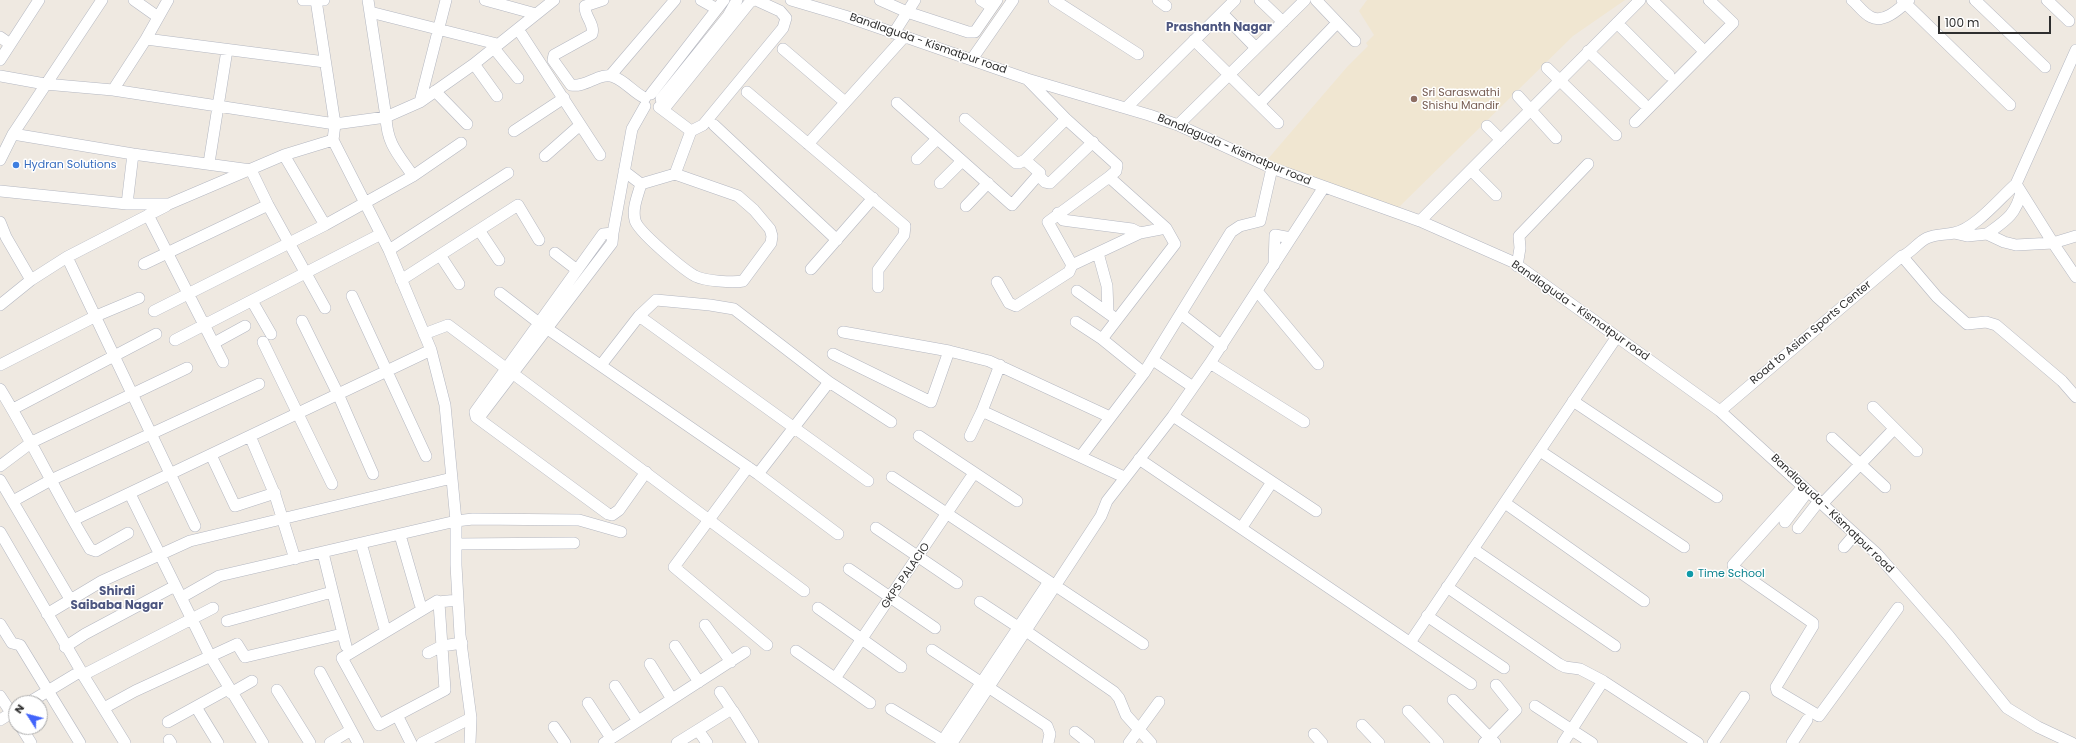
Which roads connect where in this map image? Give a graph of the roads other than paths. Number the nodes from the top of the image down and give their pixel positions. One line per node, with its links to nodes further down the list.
1 (38, 0): 52 (street)
2 (102, 0): 74 (street)
3 (134, 0): 39 (street)
4 (168, 0): 39 (street)
5 (303, 0): 6 (street)
6 (319, 0): 63 (street)
7 (368, 0): 35 (street)
8 (446, 0): 44 (street)
9 (485, 0): 38 (street)
10 (554, 0): 38 (street)
11 (602, 0): 70 (street)
12 (675, 0): 70 (street)
13 (701, 0): 34 (street)
14 (737, 0): 82 (street)
15 (755, 0): 82 (street); 103 (street)
16 (791, 0): 46 (street, Bandlaguda - Kismatpur road)
17 (880, 0): 36 (street)
18 (915, 0): 36 (street)
19 (981, 0): 33 (street)
20 (1013, 0): 61 (street)
21 (1054, 0): 60 (street)
22 (1235, 0): 37 (street)
23 (1260, 0): 40 (street)
24 (1305, 0): 40 (street)
25 (1316, 0): 42 (street)
26 (1640, 0): 43 (street)
27 (1652, 0): 54 (street)
28 (1709, 0): 94 (street)
29 (1852, 0): 32 (street)
30 (1975, 0): 65 (street)
31 (2047, 0): 41 (street)
32 (1906, 1): 87 (street)
33 (994, 4): 36 (street)
34 (720, 5): 82 (street)
35 (370, 12): 44 (street); 91 (street)
36 (907, 12): 46 (street)
37 (1222, 13): 50 (street); 55 (street)
38 (536, 14): 45 (street)
39 (158, 17): 49 (street)
40 (1283, 22): 55 (street)
41 (2069, 22)
42 (1337, 23): 51 (street); 85 (street)
43 (1617, 23): 59 (street); 68 (street)
44 (437, 28): 53 (street); 81 (street)
45 (518, 29): 53 (street); 80 (street)
46 (894, 33): 47 (street, Bandlaguda - Kismatpur road)
47 (905, 36): 61 (street, Bandlaguda - Kismatpur road); 83 (street)
48 (0, 37): 52 (street)
49 (146, 39): 57 (street); 75 (street)
50 (1194, 40): 67 (street); 89 (street)
51 (1355, 41)
52 (10, 44): 62 (street)
53 (495, 46): 64 (street); 71 (street)
54 (1700, 47)
55 (1256, 48): 67 (street)
56 (784, 49): 83 (street)
57 (227, 50): 63 (street); 88 (street)
58 (2076, 50): 136 (street)
59 (1588, 51): 73 (street); 86 (street)
60 (1138, 54)
61 (972, 59): 72 (street, Bandlaguda - Kismatpur road)
62 (0, 60)
63 (325, 62): 96 (street)
64 (474, 64): 76 (street); 78 (street)
65 (2045, 67)
66 (1547, 68): 73 (street)
67 (1229, 75): 85 (street); 100 (street)
68 (1669, 75)
69 (0, 76): 74 (street)
70 (610, 76): 82 (street)
71 (518, 78)
72 (1026, 78): 89 (street, Bandlaguda - Kismatpur road); 93 (street)
73 (1560, 82): 90 (street); 105 (street)
74 (46, 84): 75 (street); 104 (street)
75 (113, 90): 88 (street)
76 (435, 91): 81 (street); 97 (street)
77 (748, 92): 112 (street)
78 (497, 96)
79 (1518, 96): 90 (street)
80 (564, 98): 98 (street); 102 (street)
81 (420, 102): 91 (street)
82 (654, 102): 103 (street); 126 (street)
83 (845, 102): 112 (street)
84 (897, 103): 107 (street)
85 (1260, 103): 95 (street)
86 (1643, 103)
87 (2010, 105)
88 (219, 106): 96 (street); 121 (street)
89 (1126, 108): 100 (street, Bandlaguda - Kismatpur road)
90 (1531, 111): 106 (street); 109 (street)
91 (386, 117): 96 (street); 129 (street)
92 (965, 119): 120 (street)
93 (1066, 119): 110 (street); 120 (street)
94 (1635, 122)
95 (1278, 123)
96 (335, 124): 108 (street)
97 (467, 124)
98 (580, 125): 115 (street); 116 (street)
99 (714, 125): 162 (street)
100 (1178, 125): 123 (street, Bandlaguda - Kismatpur road)
101 (1487, 126): 109 (street)
102 (514, 131)
103 (691, 131): 128 (street)
104 (13, 134): 113 (street); 118 (street)
105 (1616, 135)
106 (1556, 138)
107 (937, 139): 117 (street); 119 (street)
108 (334, 140): 114 (street); 140 (street)
109 (1501, 140): 125 (street)
110 (1093, 142): 130 (street); 131 (street)
111 (461, 143): 129 (street)
112 (808, 144): 139 (street)
113 (133, 154): 121 (street); 141 (street)
114 (284, 155): 124 (street); 150 (street)
115 (600, 155)
116 (545, 156)
117 (917, 159)
118 (0, 160)
119 (962, 160): 132 (street); 133 (street)
120 (1025, 160): 130 (street)
121 (209, 163): 124 (street)
122 (1588, 164): 176 (street)
123 (1272, 168): 135 (street, Bandlaguda - Kismatpur road); 147 (street)
124 (251, 170): 142 (street); 143 (street)
125 (1471, 170): 138 (street); 148 (street)
126 (624, 171): 134 (street); 153 (street)
127 (508, 173): 165 (street)
128 (676, 174): 134 (street); 134 (street)
129 (413, 176): 140 (street)
130 (1039, 176): 133 (street)
131 (1109, 177): 145 (street); 151 (street)
132 (940, 183)
133 (988, 183): 144 (street)
134 (641, 184)
135 (1324, 187): 148 (street, Bandlaguda - Kismatpur road); 160 (street)
136 (2018, 188): 155 (street); 157 (street); 164 (street)
137 (0, 191): 141 (street)
138 (1496, 195)
139 (873, 198): 162 (street); 185 (street)
140 (367, 203): 150 (street); 156 (street)
141 (127, 204): 142 (street)
142 (169, 204): 146 (street)
143 (268, 205): 163 (street); 166 (street)
144 (966, 206)
145 (1058, 213): 154 (street); 174 (street)
146 (148, 215): 166 (street); 171 (street)
147 (1260, 221): 158 (street); 197 (street)
148 (1420, 221): 176 (street, Bandlaguda - Kismatpur road)
149 (0, 222): 181 (street)
150 (325, 225): 163 (street)
151 (1166, 228): 154 (street); 200 (street)
152 (479, 230): 161 (street); 169 (street); 172 (street)
153 (613, 233): 178 (street); 204 (street)
154 (1140, 233): 168 (street)
155 (1954, 233): 157 (street); 170 (street, Road to Asian Sports Center)
156 (381, 234): 165 (street); 179 (street)
157 (1987, 234): 164 (street)
158 (1275, 235): 160 (street); 175 (street)
159 (2076, 236): 164 (street)
160 (1292, 238): 175 (street)
161 (539, 240)
162 (837, 240): 177 (street)
163 (290, 243): 179 (street); 188 (street)
164 (2053, 243): 180 (street)
165 (389, 250): 182 (street)
166 (168, 253): 173 (street); 188 (street)
167 (555, 253): 178 (street)
168 (1098, 253): 174 (street); 196 (street)
169 (440, 255): 182 (street); 184 (street)
170 (1902, 256): 235 (street); 239 (street, Road to Asian Sports Center)
171 (67, 257): 181 (street); 198 (street)
172 (499, 260)
173 (144, 264)
174 (1072, 265): 183 (street)
175 (1274, 266): 187 (street)
176 (1517, 266): 209 (street, Bandlaguda - Kismatpur road)
177 (811, 269)
178 (577, 270): 204 (street)
179 (306, 273): 192 (street); 194 (street)
180 (2076, 277)
181 (31, 280): 193 (street)
182 (401, 280): 208 (street)
183 (998, 282)
184 (459, 284)
185 (878, 288)
186 (1077, 291): 196 (street)
187 (1257, 291): 213 (street); 221 (street)
188 (188, 293): 195 (street); 203 (street)
189 (500, 293): 204 (street)
190 (352, 296): 226 (street)
191 (139, 298): 198 (street)
192 (252, 301): 203 (street); 241 (street)
193 (0, 305)
194 (326, 308)
195 (154, 311)
196 (1108, 313): 200 (street)
197 (1181, 314): 213 (street); 218 (street)
198 (96, 316): 217 (street); 222 (street)
199 (638, 316): 223 (street); 229 (street); 246 (street)
200 (1118, 320): 210 (street)
201 (302, 321): 234 (street)
202 (1076, 322): 210 (street)
203 (204, 324): 211 (street); 212 (street)
204 (543, 325): 223 (street); 227 (street)
205 (245, 326): 212 (street)
206 (843, 332): 215 (street)
207 (156, 334): 217 (street)
208 (424, 334): 214 (street); 227 (street)
209 (1616, 338): 236 (street); 239 (street, Bandlaguda - Kismatpur road)
210 (1102, 339): 228 (street)
211 (175, 340)
212 (214, 343): 219 (street)
213 (1222, 346): 220 (street)
214 (431, 350): 226 (street); 270 (street)
215 (949, 352): 216 (street); 224 (street)
216 (833, 354)
217 (114, 355): 233 (street); 238 (street)
218 (1152, 360): 228 (street); 231 (street)
219 (223, 362)
220 (1210, 363): 231 (street); 245 (street)
221 (1318, 364)
222 (0, 365)
223 (601, 365): 262 (street)
224 (1000, 365): 240 (street); 243 (street)
225 (187, 368): 233 (street)
226 (387, 370): 234 (street); 257 (street)
227 (509, 372): 263 (street); 263 (street)
228 (1144, 373): 243 (street)
229 (829, 382): 244 (street); 246 (street)
230 (259, 384): 248 (street)
231 (1193, 387): 242 (street)
232 (0, 389): 238 (street)
233 (132, 393): 248 (street); 253 (street)
234 (338, 394): 241 (street); 266 (street)
235 (2076, 397)
236 (1573, 401): 254 (street); 280 (street)
237 (1873, 407): 247 (street)
238 (13, 409): 253 (street)
239 (1720, 410): 277 (street, Bandlaguda - Kismatpur road)
240 (982, 411): 251 (street); 258 (street)
241 (298, 413): 249 (street); 275 (street)
242 (1173, 416): 259 (street); 274 (street)
243 (1110, 417): 258 (street)
244 (892, 422)
245 (1304, 422)
246 (792, 428): 267 (street); 273 (street)
247 (1894, 429): 255 (street); 260 (street)
248 (151, 434): 265 (street); 272 (street)
249 (250, 436): 256 (street); 278 (street)
250 (919, 436): 264 (street)
251 (970, 436)
252 (1832, 438): 260 (street)
253 (32, 442): 261 (street); 272 (street)
254 (1540, 451): 283 (street); 305 (street)
255 (1917, 451)
256 (211, 455): 265 (street); 278 (street)
257 (426, 456)
258 (1081, 456): 269 (street)
259 (1140, 459): 269 (street); 293 (street)
260 (1860, 465): 276 (street); 284 (street)
261 (0, 466)
262 (748, 467): 267 (street); 288 (street)
263 (646, 472): 288 (street)
264 (974, 472): 282 (street); 286 (street, GKPS PALACIO)
265 (170, 474): 279 (street); 292 (street)
266 (373, 474)
267 (758, 474): 299 (street)
268 (892, 477): 286 (street)
269 (1124, 477): 314 (street)
270 (452, 478): 287 (street); 290 (street)
271 (0, 480): 281 (street)
272 (51, 480): 281 (street); 289 (street)
273 (868, 481)
274 (1272, 482): 285 (street); 293 (street)
275 (332, 484)
276 (1884, 487)
277 (1806, 489): 284 (street, Bandlaguda - Kismatpur road); 291 (street); 329 (street)
278 (275, 493): 287 (street)
279 (130, 494): 289 (street); 309 (street)
280 (1717, 497)
281 (13, 501): 321 (street)
282 (1017, 501)
283 (1505, 503): 307 (street); 323 (street)
284 (1820, 503): 295 (street); 300 (street, Bandlaguda - Kismatpur road)
285 (1316, 511)
286 (948, 514): 310 (street, GKPS PALACIO); 314 (street)
287 (282, 518): 309 (street); 311 (street)
288 (708, 519): 317 (street); 344 (street)
289 (73, 520): 298 (street)
290 (456, 521): 297 (street); 301 (street); 304 (street)
291 (1785, 522)
292 (195, 526)
293 (1242, 527): 341 (street)
294 (876, 528): 310 (street)
295 (1798, 528)
296 (0, 532): 330 (street)
297 (620, 532)
298 (128, 534)
299 (838, 534)
300 (1855, 534): 306 (street); 430 (street, Bandlaguda - Kismatpur road)
301 (400, 535): 303 (street); 326 (street)
302 (574, 542): 304 (street)
303 (361, 543): 308 (street); 336 (street)
304 (457, 544): 322 (street)
305 (1684, 547)
306 (1844, 547)
307 (1473, 549): 316 (street); 348 (street)
308 (323, 553): 311 (street); 318 (street)
309 (159, 554): 315 (street); 321 (street)
310 (919, 557): 313 (street); 320 (street, GKPS PALACIO)
311 (294, 559): 319 (street)
312 (849, 569): 320 (street)
313 (957, 583)
314 (1052, 584): 338 (street); 343 (street)
315 (175, 586): 319 (street); 349 (street)
316 (1447, 587): 331 (street); 363 (street)
317 (804, 591)
318 (332, 592): 333 (street); 339 (street)
319 (182, 597): 332 (street)
320 (891, 598): 337 (street); 340 (street, GKPS PALACIO)
321 (70, 599): 330 (street)
322 (458, 600): 324 (street); 342 (street)
323 (1644, 601)
324 (438, 602): 346 (street); 346 (street)
325 (980, 602): 338 (street)
326 (420, 604)
327 (213, 608): 332 (street)
328 (818, 608): 340 (street)
329 (1898, 608)
330 (46, 614): 349 (street)
331 (1427, 616): 341 (street); 358 (street)
332 (192, 621): 354 (street); 360 (street)
333 (227, 621)
334 (0, 624): 371 (street)
335 (705, 625): 355 (street)
336 (384, 626)
337 (935, 628)
338 (1022, 629): 368 (street); 398 (street)
339 (342, 634): 345 (street); 354 (street)
340 (862, 641): 357 (street); 361 (street, GKPS PALACIO)
341 (1411, 641): 365 (street)
342 (462, 643): 346 (street); 388 (street)
343 (1143, 644)
344 (767, 645)
345 (346, 646)
346 (442, 646): 353 (street)
347 (675, 646): 364 (street)
348 (1615, 646)
349 (65, 647): 360 (street)
350 (932, 650): 368 (street)
351 (796, 651): 361 (street)
352 (745, 652): 355 (street)
353 (428, 653)
354 (210, 656): 370 (street); 384 (street)
355 (731, 662): 364 (street)
356 (650, 664): 376 (street)
357 (901, 667)
358 (1504, 668)
359 (320, 672): 395 (street)
360 (82, 673): 371 (street); 384 (street)
361 (836, 677): 380 (street)
362 (252, 681): 370 (street)
363 (1603, 681): 397 (street); 428 (street)
364 (699, 682): 376 (street)
365 (1471, 684)
366 (1496, 685): 402 (street)
367 (615, 686): 391 (street)
368 (986, 686): 403 (street); 419 (street)
369 (278, 690): 409 (street)
370 (230, 691): 383 (street); 408 (street)
371 (48, 692): 373 (street); 405 (street)
372 (720, 692): 386 (street)
373 (43, 695)
374 (0, 696): 381 (street)
375 (1744, 697): 429 (street)
376 (672, 699): 391 (street)
377 (1453, 700): 402 (street)
378 (1159, 702): 398 (street)
379 (588, 703): 401 (street)
380 (870, 703)
381 (8, 706)
382 (1535, 706): 397 (street)
383 (196, 707): 392 (street); 407 (street)
384 (104, 708): 406 (street)
385 (891, 708): 403 (street)
386 (732, 710): 396 (street); 418 (street)
387 (1408, 711): 425 (street)
388 (471, 718): 413 (street); 414 (street)
389 (1807, 720): 404 (street)
390 (400, 721): 412 (street)
391 (638, 721): 401 (street)
392 (168, 722)
393 (1362, 725): 424 (street)
394 (554, 726): 415 (street)
395 (351, 730): 410 (street); 411 (street)
396 (698, 730): 416 (street); 417 (street)
397 (1571, 730): 426 (street); 427 (street)
398 (1139, 731): 421 (street); 422 (street)
399 (1075, 732): 420 (street)
400 (1314, 734): 423 (street)
401 (607, 740)
402 (1489, 741)
403 (945, 742)
404 (1793, 742)
405 (80, 743)
406 (125, 743)
407 (218, 743)
408 (262, 743)
409 (310, 743)
410 (330, 743)
411 (358, 743)
412 (411, 743)
413 (422, 743)
414 (470, 743)
415 (566, 743)
416 (677, 743)
417 (707, 743)
418 (753, 743)
419 (1048, 743)
420 (1089, 743)
421 (1129, 743)
422 (1151, 743)
423 (1322, 743)
424 (1379, 743)
425 (1438, 743)
426 (1563, 743)
427 (1592, 743)
428 (1698, 743)
429 (1713, 743)
430 (2072, 743)

